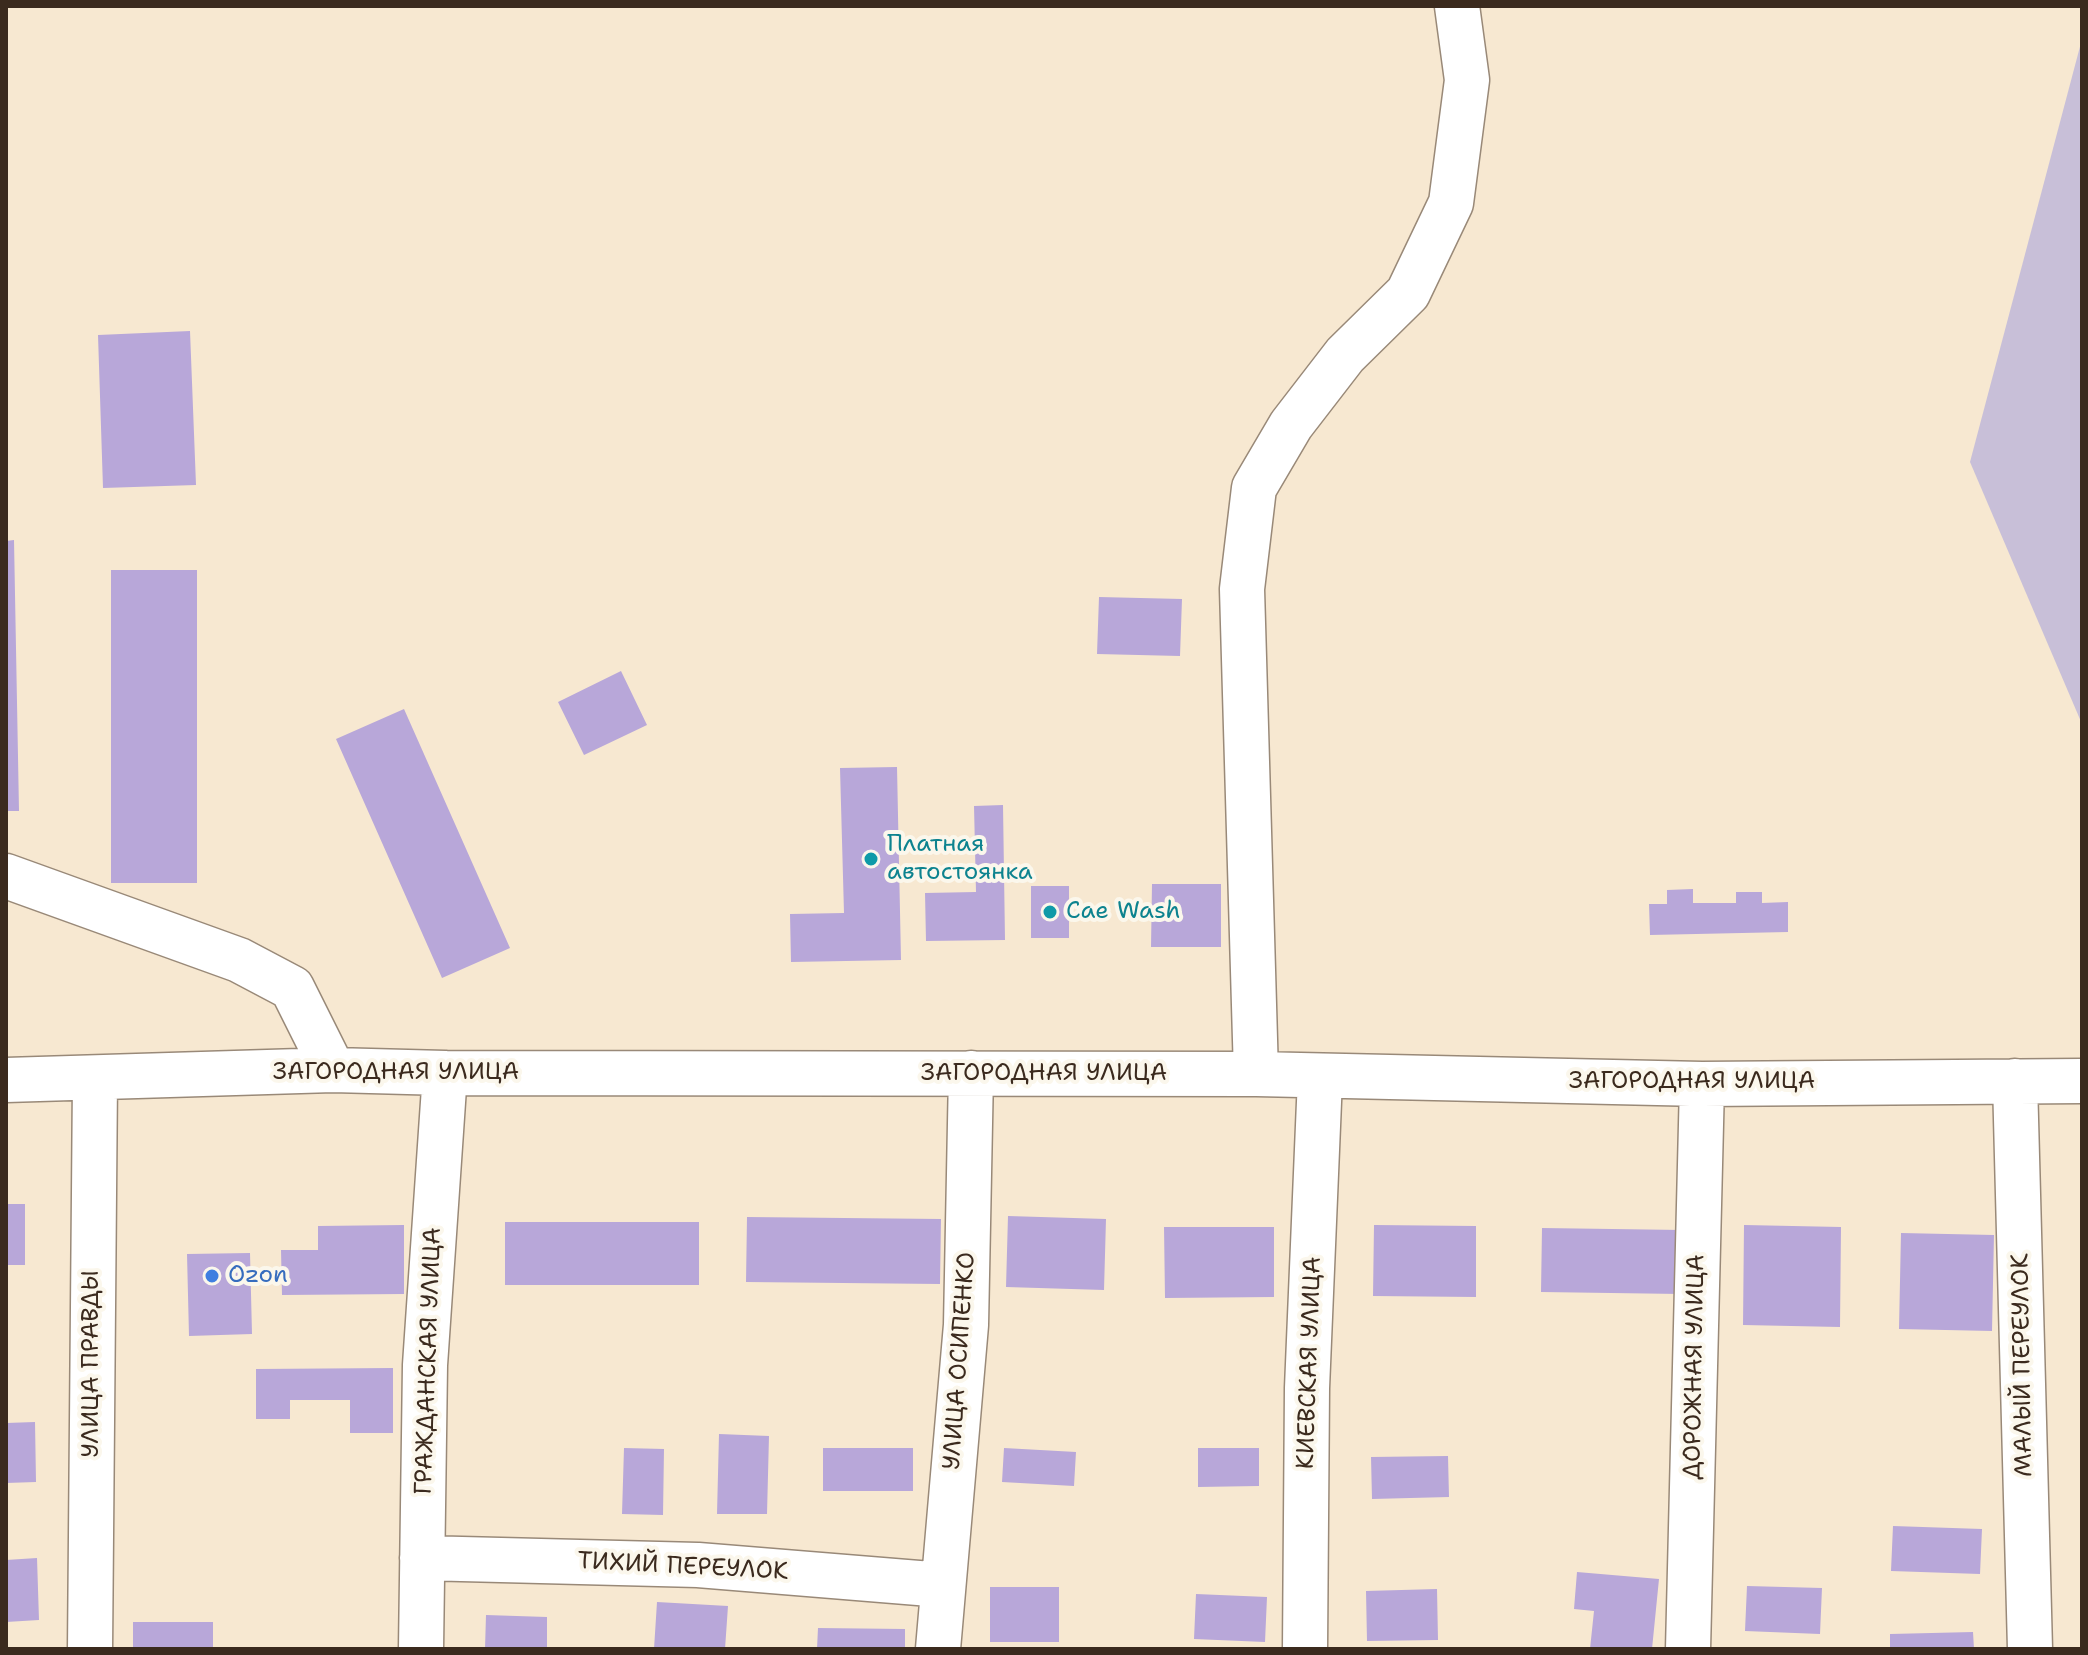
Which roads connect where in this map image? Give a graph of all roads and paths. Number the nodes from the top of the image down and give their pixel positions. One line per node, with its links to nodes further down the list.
1 (1457, 6): 6 (street)
2 (6, 876): 3 (street)
3 (333, 1070): 4 (street, ЗАГОРОДНАЯ УЛИЦА); 8 (street, ЗАГОРОДНАЯ УЛИЦА)
4 (445, 1073): 5 (street, ЗАГОРОДНАЯ УЛИЦА); 13 (street, ГРАЖДАНСКАЯ УЛИЦА)
5 (971, 1073): 6 (street, ЗАГОРОДНАЯ УЛИЦА); 14 (street, УЛИЦА ОСИПЕНКО)
6 (1256, 1074): 7 (street, ЗАГОРОДНАЯ УЛИЦА)
7 (1320, 1078): 12 (street, ЗАГОРОДНАЯ УЛИЦА); 18 (street, КИЕВСКАЯ УЛИЦА)
8 (95, 1079): 9 (street, ЗАГОРОДНАЯ УЛИЦА); 15 (street, УЛИЦА ПРАВДЫ)
9 (6, 1080)
10 (2015, 1081): 11 (street, ЗАГОРОДНАЯ УЛИЦА); 12 (street, ЗАГОРОДНАЯ УЛИЦА); 20 (street, МАЛЫЙ ПЕРЕУЛОК)
11 (2082, 1081)
12 (1702, 1084): 19 (street, ДОРОЖНАЯ УЛИЦА)
13 (422, 1558): 14 (street, ТИХИЙ ПЕРЕУЛОК); 16 (street, ГРАЖДАНСКАЯ УЛИЦА)
14 (943, 1585): 17 (street, УЛИЦА ОСИПЕНКО)
15 (90, 1649)
16 (421, 1649)
17 (938, 1649)
18 (1305, 1649)
19 (1688, 1649)
20 (2030, 1649)

